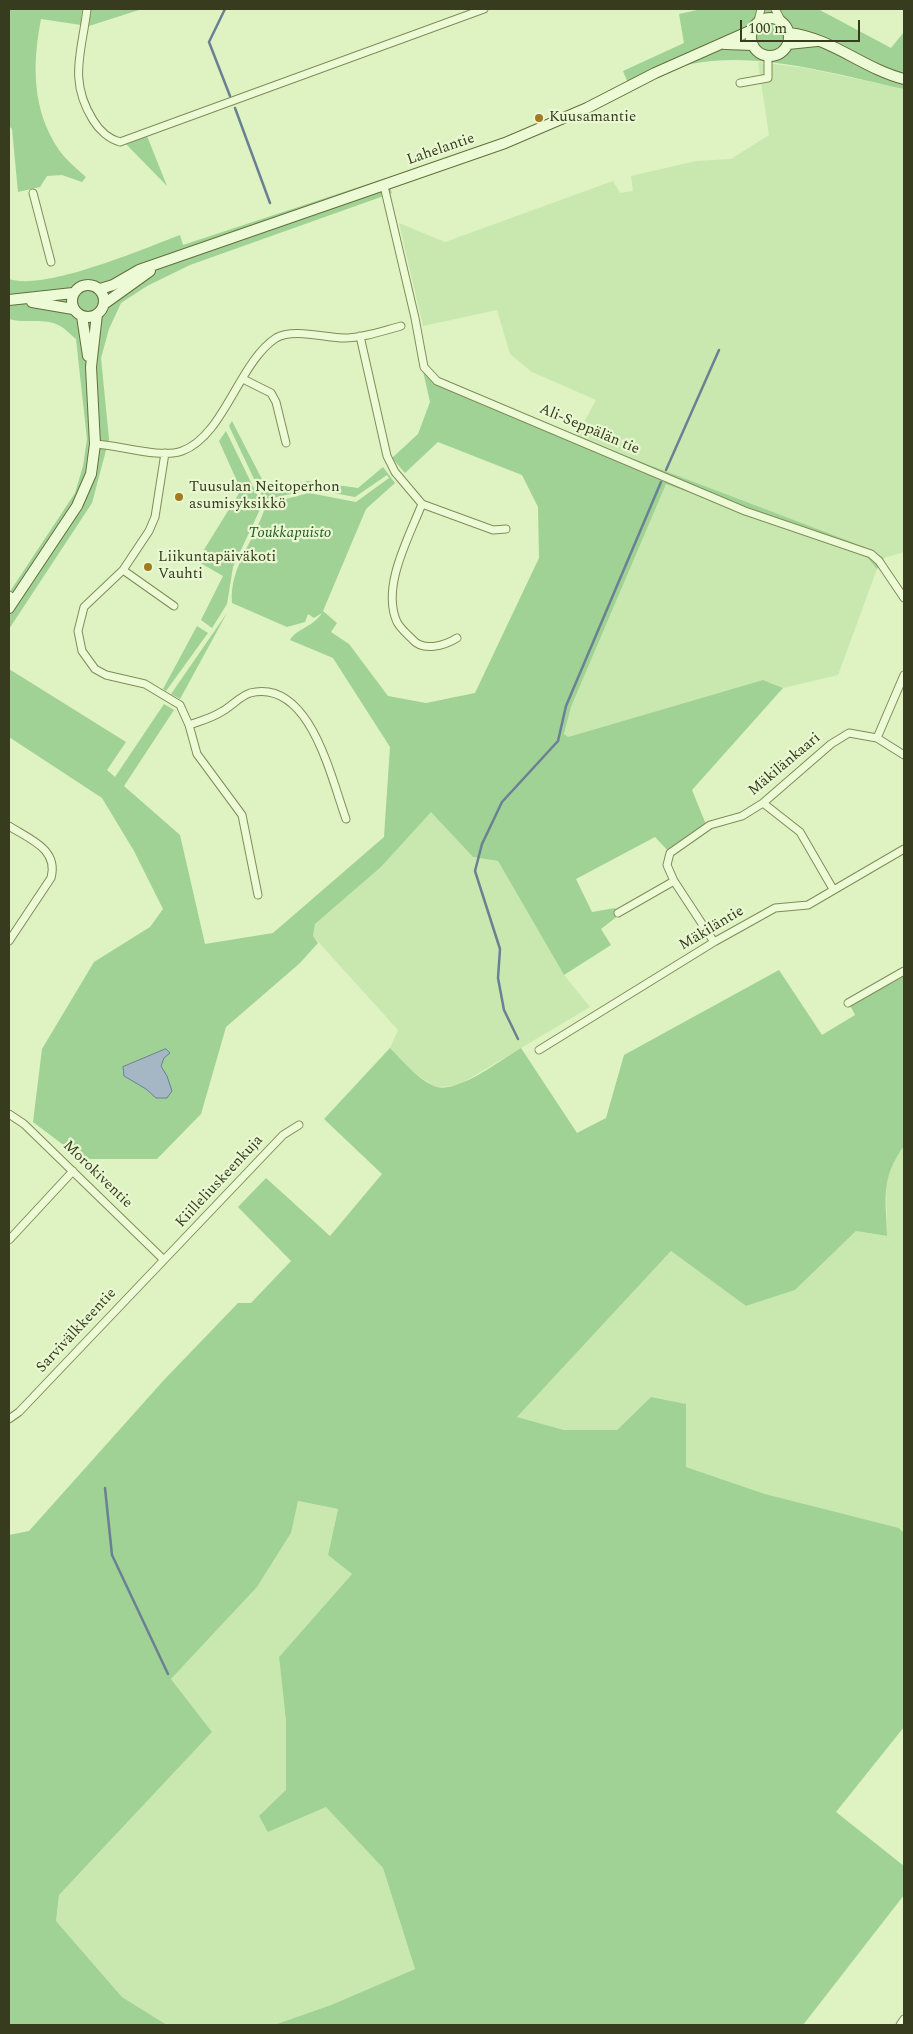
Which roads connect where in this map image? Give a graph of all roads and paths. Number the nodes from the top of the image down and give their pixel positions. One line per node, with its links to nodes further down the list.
1 (86, 9): 2 (street)
2 (484, 9)
3 (761, 9): 6 (street)
4 (775, 9): 5 (street)
5 (781, 20): 6 (main road, Lahelantie); 7 (main road)
6 (755, 25): 9 (main road, Lahelantie); 11 (main road)
7 (789, 33): 8 (main road); 10 (main road)
8 (818, 41): 10 (main road); 13 (main road)
9 (722, 44): 11 (main road, Lahelantie); 15 (main road, Lahelantie)
10 (788, 44): 12 (main road)
11 (753, 45): 12 (main road)
12 (768, 56): 14 (street)
13 (904, 79)
14 (740, 83)
15 (384, 186): 18 (main road, Lahelantie); 37 (street, Ali-Seppälän tie)
16 (33, 193): 17 (street)
17 (50, 262)
18 (162, 264): 19 (main road, Lahelantie); 22 (main road, Lahelantie)
19 (100, 289): 20 (main road); 22 (main road)
20 (73, 293): 21 (main road); 23 (main road)
21 (11, 300): 23 (main road)
22 (104, 304): 24 (main road)
23 (73, 309): 25 (main road)
24 (97, 314): 25 (main road); 28 (main road)
25 (82, 316): 28 (main road)
26 (401, 326): 27 (street)
27 (360, 336): 29 (street); 33 (street)
28 (91, 367): 31 (main road)
29 (243, 379): 30 (street); 32 (street)
30 (286, 443)
31 (95, 444): 32 (street); 36 (main road)
32 (165, 453): 35 (street)
33 (422, 504): 34 (street); 40 (street)
34 (506, 529)
35 (122, 570): 38 (street); 42 (street)
36 (12, 597): 39 (main road)
37 (904, 598)
38 (174, 606)
39 (9, 608)
40 (457, 638)
41 (904, 675): 43 (street)
42 (189, 725): 46 (street); 51 (street)
43 (876, 738): 44 (street, Mäkilänkaari); 45 (street, Mäkilänkaari)
44 (904, 755)
45 (763, 803): 49 (street, Mäkilänkaari); 50 (street)
46 (346, 819)
47 (9, 826): 53 (street)
48 (904, 849): 50 (street, Mäkiläntie)
49 (674, 881): 52 (street); 54 (street, Mäkilänkaari)
50 (833, 889): 54 (street, Mäkiläntie)
51 (258, 895)
52 (618, 913)
53 (9, 941)
54 (714, 942): 57 (street, Mäkiläntie)
55 (904, 971): 56 (street)
56 (848, 1003)
57 (539, 1050)
58 (9, 1114): 60 (street, Morokiventie)
59 (299, 1125): 62 (street, Kiilleliuskeenkuja)
60 (73, 1171): 61 (street); 62 (street, Morokiventie)
61 (9, 1240)
62 (163, 1259): 63 (street, Sarvivälkkeentie)
63 (9, 1419)
64 (904, 2020): 65 (street)
65 (900, 2025)

